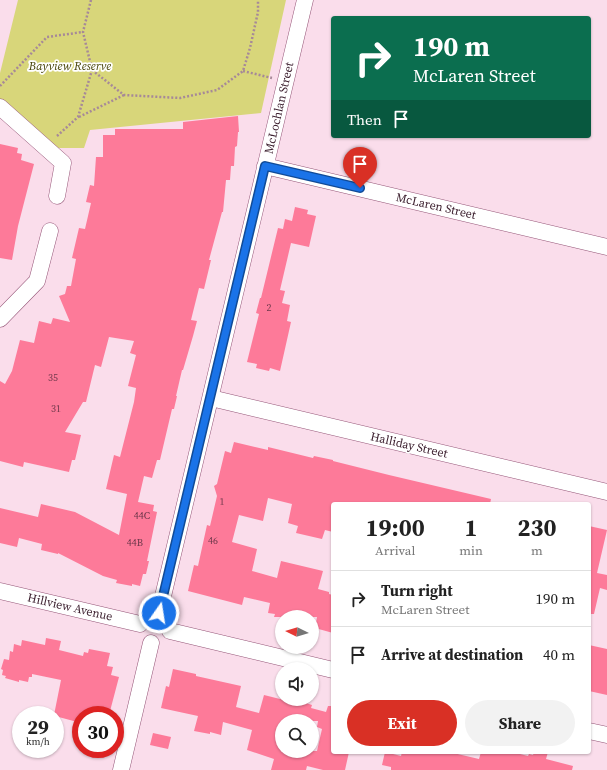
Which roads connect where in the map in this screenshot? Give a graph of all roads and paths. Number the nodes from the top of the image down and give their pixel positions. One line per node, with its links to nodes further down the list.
1 (91, 0): 4 (path)
2 (258, 0): 6 (path)
3 (305, 0): 7 (street, McLochlan Street)
4 (83, 32): 5 (path); 8 (path)
5 (92, 70): 9 (path); 11 (path)
6 (243, 71): 7 (path); 9 (path)
7 (285, 82): 13 (street, McLochlan Street)
8 (0, 86)
9 (124, 95): 11 (path)
10 (0, 107): 12 (street)
11 (78, 118): 12 (path)
12 (44, 146): 14 (street)
13 (265, 166): 16 (street, McLaren Street); 18 (street, McLochlan Street)
14 (57, 196)
15 (50, 231): 17 (street)
16 (607, 247)
17 (0, 319)
18 (211, 398): 19 (street, Halliday Street); 21 (street, McLochlan Street)
19 (607, 492)
20 (0, 591): 22 (street, Hillview Avenue)
21 (159, 613): 22 (street); 23 (street)
22 (140, 624): 24 (street)
23 (170, 631): 24 (street); 25 (street)
24 (151, 643): 28 (street)
25 (331, 670)
26 (591, 732): 27 (street)
27 (607, 736)
28 (121, 770)

